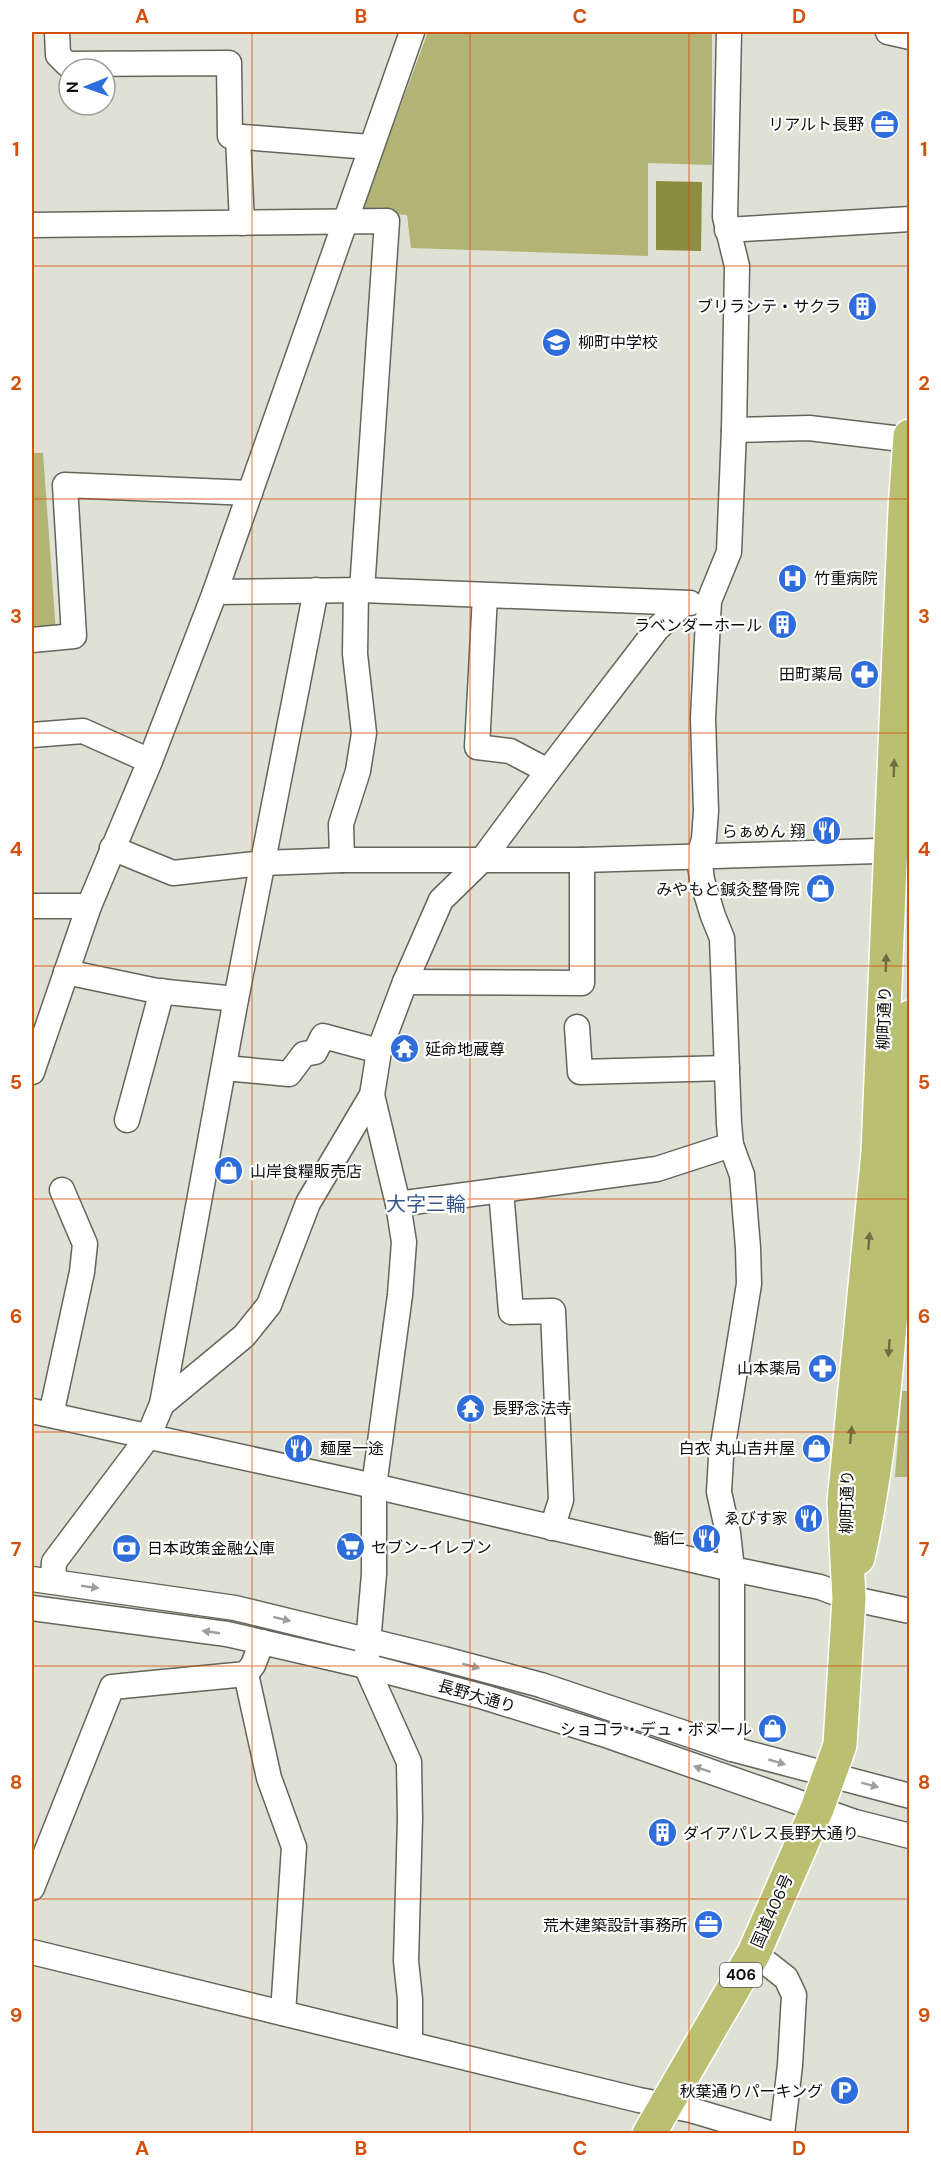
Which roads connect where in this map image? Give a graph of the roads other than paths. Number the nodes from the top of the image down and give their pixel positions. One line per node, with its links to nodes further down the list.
1 (57, 32): 6 (street)
2 (412, 32): 7 (street)
3 (729, 32): 12 (street)
4 (888, 32): 5 (street)
5 (909, 37)
6 (238, 137): 7 (street); 10 (street)
7 (370, 147): 9 (street)
8 (909, 219): 12 (street)
9 (345, 222): 10 (street); 15 (street); 18 (street)
10 (242, 223): 11 (street)
11 (32, 225)
12 (727, 230): 13 (street)
13 (734, 430): 14 (street); 21 (street)
14 (909, 439): 16 (highway, 柳町通り / 406)
15 (250, 493): 19 (street); 23 (street)
16 (907, 510): 28 (highway, 柳町通り / 406, one-way to 16)
17 (316, 590): 18 (street); 19 (street); 33 (street)
18 (359, 590): 20 (street); 30 (street)
19 (215, 592): 25 (street)
20 (484, 596): 22 (street); 26 (street)
21 (709, 601): 22 (street); 29 (street)
22 (683, 604): 26 (street)
23 (32, 640)
24 (32, 735): 25 (street)
25 (150, 761): 27 (street)
26 (548, 771): 31 (street)
27 (112, 848): 33 (street); 35 (street)
28 (900, 850): 29 (street); 47 (highway, 柳町通り / 406, one-way to 28)
29 (699, 856): 32 (street); 45 (street)
30 (342, 860): 31 (street); 33 (street)
31 (482, 860): 32 (street); 37 (street)
32 (582, 861): 37 (street)
33 (263, 863): 39 (street)
34 (32, 906): 35 (street)
35 (89, 906): 36 (street)
36 (66, 972): 38 (street); 42 (street)
37 (405, 982): 43 (street)
38 (162, 991): 39 (street); 49 (street)
39 (236, 999): 44 (street)
40 (909, 1017): 47 (highway, 柳町通り / 406)
41 (577, 1027): 45 (street)
42 (40, 1028): 46 (street)
43 (380, 1052): 44 (street); 48 (street)
44 (225, 1068): 55 (street)
45 (727, 1068): 50 (street)
46 (32, 1072)
47 (900, 1072): 54 (highway, 柳町通り / 406)
48 (372, 1095): 53 (street); 55 (street)
49 (126, 1120)
50 (730, 1145): 52 (street); 60 (street)
51 (62, 1190): 56 (street)
52 (501, 1190): 53 (street); 59 (street)
53 (398, 1204): 58 (street)
54 (888, 1312): 62 (highway, 柳町通り / 406)
55 (162, 1404): 57 (street)
56 (41, 1413): 57 (street)
57 (148, 1437): 58 (street); 61 (street)
58 (374, 1486): 59 (street); 65 (street)
59 (552, 1528): 60 (street)
60 (732, 1569): 62 (street); 69 (street)
61 (42, 1580): 65 (street, 長野大通り, one-way to 65)
62 (849, 1598): 64 (street); 70 (highway, 柳町通り / 406)
63 (32, 1608): 66 (street, 長野大通り, one-way to 63)
64 (909, 1611)
65 (368, 1641): 67 (street); 69 (street, 長野大通り, one-way to 69)
66 (262, 1642): 67 (street, 長野大通り); 68 (street)
67 (366, 1666): 72 (street, 長野大通り, one-way to 67); 78 (street)
68 (246, 1674): 74 (street); 77 (street)
69 (732, 1749): 70 (street, 長野大通り, one-way to 70)
70 (830, 1775): 71 (street, 長野大通り, one-way to 71); 72 (highway, 柳町通り / 406)
71 (909, 1796)
72 (817, 1809): 73 (street, 長野大通り); 76 (highway, 国道406号 / 406)
73 (909, 1836)
74 (32, 1888)
75 (32, 1952): 77 (street)
76 (754, 1953): 79 (highway, 国道406号 / 406); 82 (street)
77 (283, 2013): 78 (street)
78 (410, 2044): 79 (street)
79 (665, 2106): 80 (highway, 国道406号 / 406); 81 (street)
80 (649, 2133)
81 (772, 2133)
82 (782, 2133)

